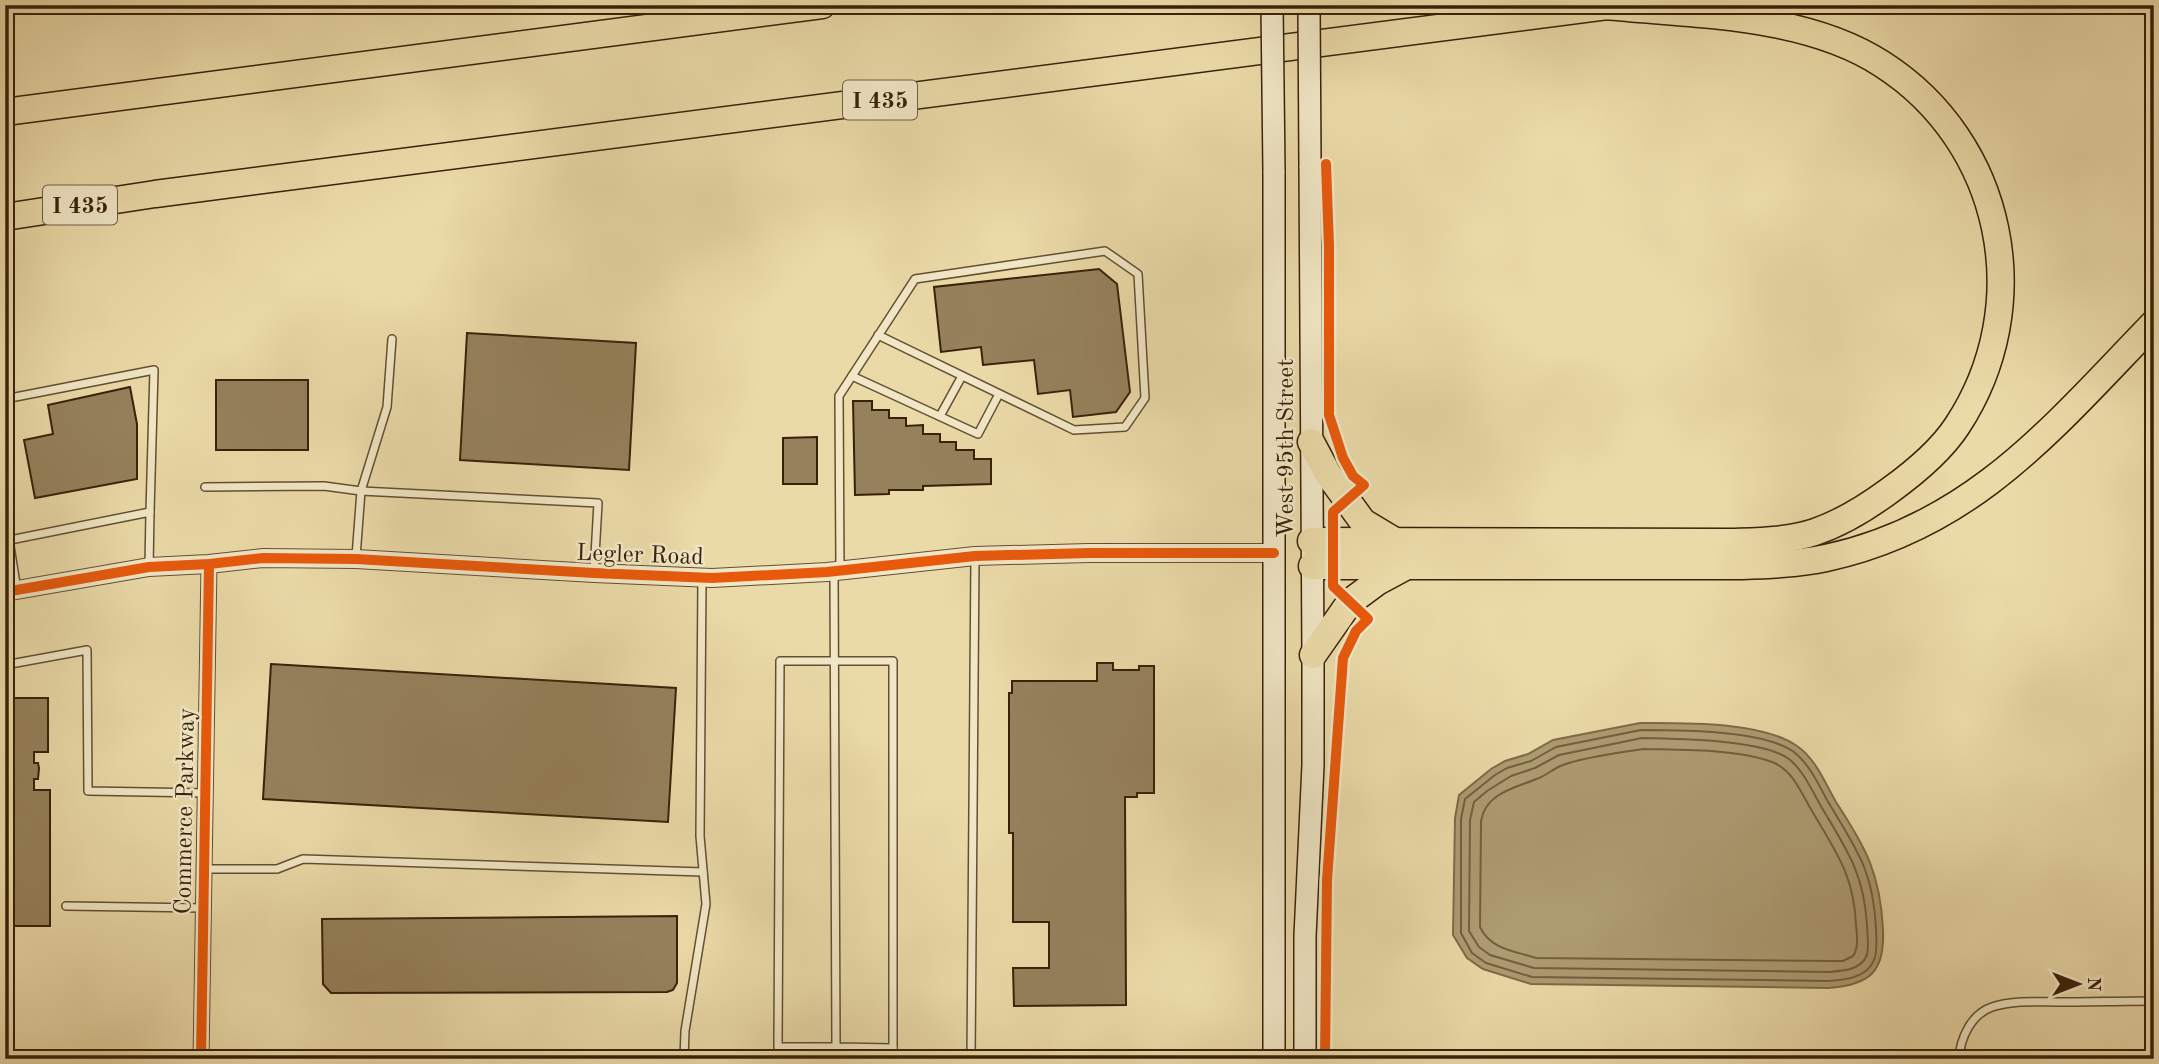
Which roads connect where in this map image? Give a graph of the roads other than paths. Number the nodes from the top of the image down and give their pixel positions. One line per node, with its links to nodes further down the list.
1 (822, 5): 5 (highway)
2 (1272, 5): 22 (main road, West 95th Street, bridge)
3 (1308, 5): 15 (main road, West 95th Street, bridge)
4 (1610, 6): 6 (highway, I 435); 21 (highway)
5 (5, 112)
6 (5, 217)
7 (2154, 323): 28 (highway)
8 (878, 335): 10 (lane); 11 (lane); 12 (lane)
9 (392, 339): 17 (lane)
10 (852, 376): 14 (lane); 30 (lane)
11 (962, 376): 12 (lane); 14 (lane)
12 (999, 394): 14 (lane)
13 (5, 399): 18 (lane)
14 (940, 416)
15 (1311, 442): 21 (highway); 23 (main road, West 95th Street)
16 (205, 487): 17 (lane)
17 (361, 491): 25 (lane); 31 (lane)
18 (150, 512): 20 (lane); 29 (lane)
19 (5, 515): 20 (lane)
20 (8, 540): 33 (lane)
21 (1393, 540): 23 (highway)
22 (1275, 553): 23 (main road); 24 (street, Legler Road); 51 (main road, West 95th Street)
23 (1311, 553): 28 (highway); 34 (main road, West 95th Street)
24 (975, 556): 30 (street, Legler Road); 50 (lane)
25 (356, 559): 27 (street, Legler Road); 31 (street, Legler Road)
26 (2154, 559): 36 (lane)
27 (209, 564): 29 (street, Legler Road); 38 (street, Commerce Parkway)
28 (1406, 566): 34 (highway)
29 (149, 567): 33 (street, Legler Road)
30 (837, 571): 32 (street, Legler Road); 35 (lane)
31 (594, 573): 32 (street, Legler Road)
32 (702, 577): 40 (lane)
33 (11, 591)
34 (1314, 655): 52 (main road, West 95th Street)
35 (834, 661): 45 (lane); 45 (lane); 46 (lane)
36 (2153, 663): 43 (lane)
37 (5, 666): 38 (lane)
38 (205, 793): 39 (street, Commerce Parkway)
39 (204, 869): 40 (lane); 42 (street, Commerce Parkway)
40 (703, 872): 48 (lane)
41 (66, 906): 42 (lane)
42 (203, 908): 47 (street, Commerce Parkway)
43 (2154, 931)
44 (2154, 1001): 53 (lane)
45 (836, 1047): 46 (lane)
46 (892, 1048): 49 (lane)
47 (201, 1059)
48 (684, 1059)
49 (892, 1059)
50 (971, 1059)
51 (1274, 1059)
52 (1305, 1059)
53 (1959, 1059)

